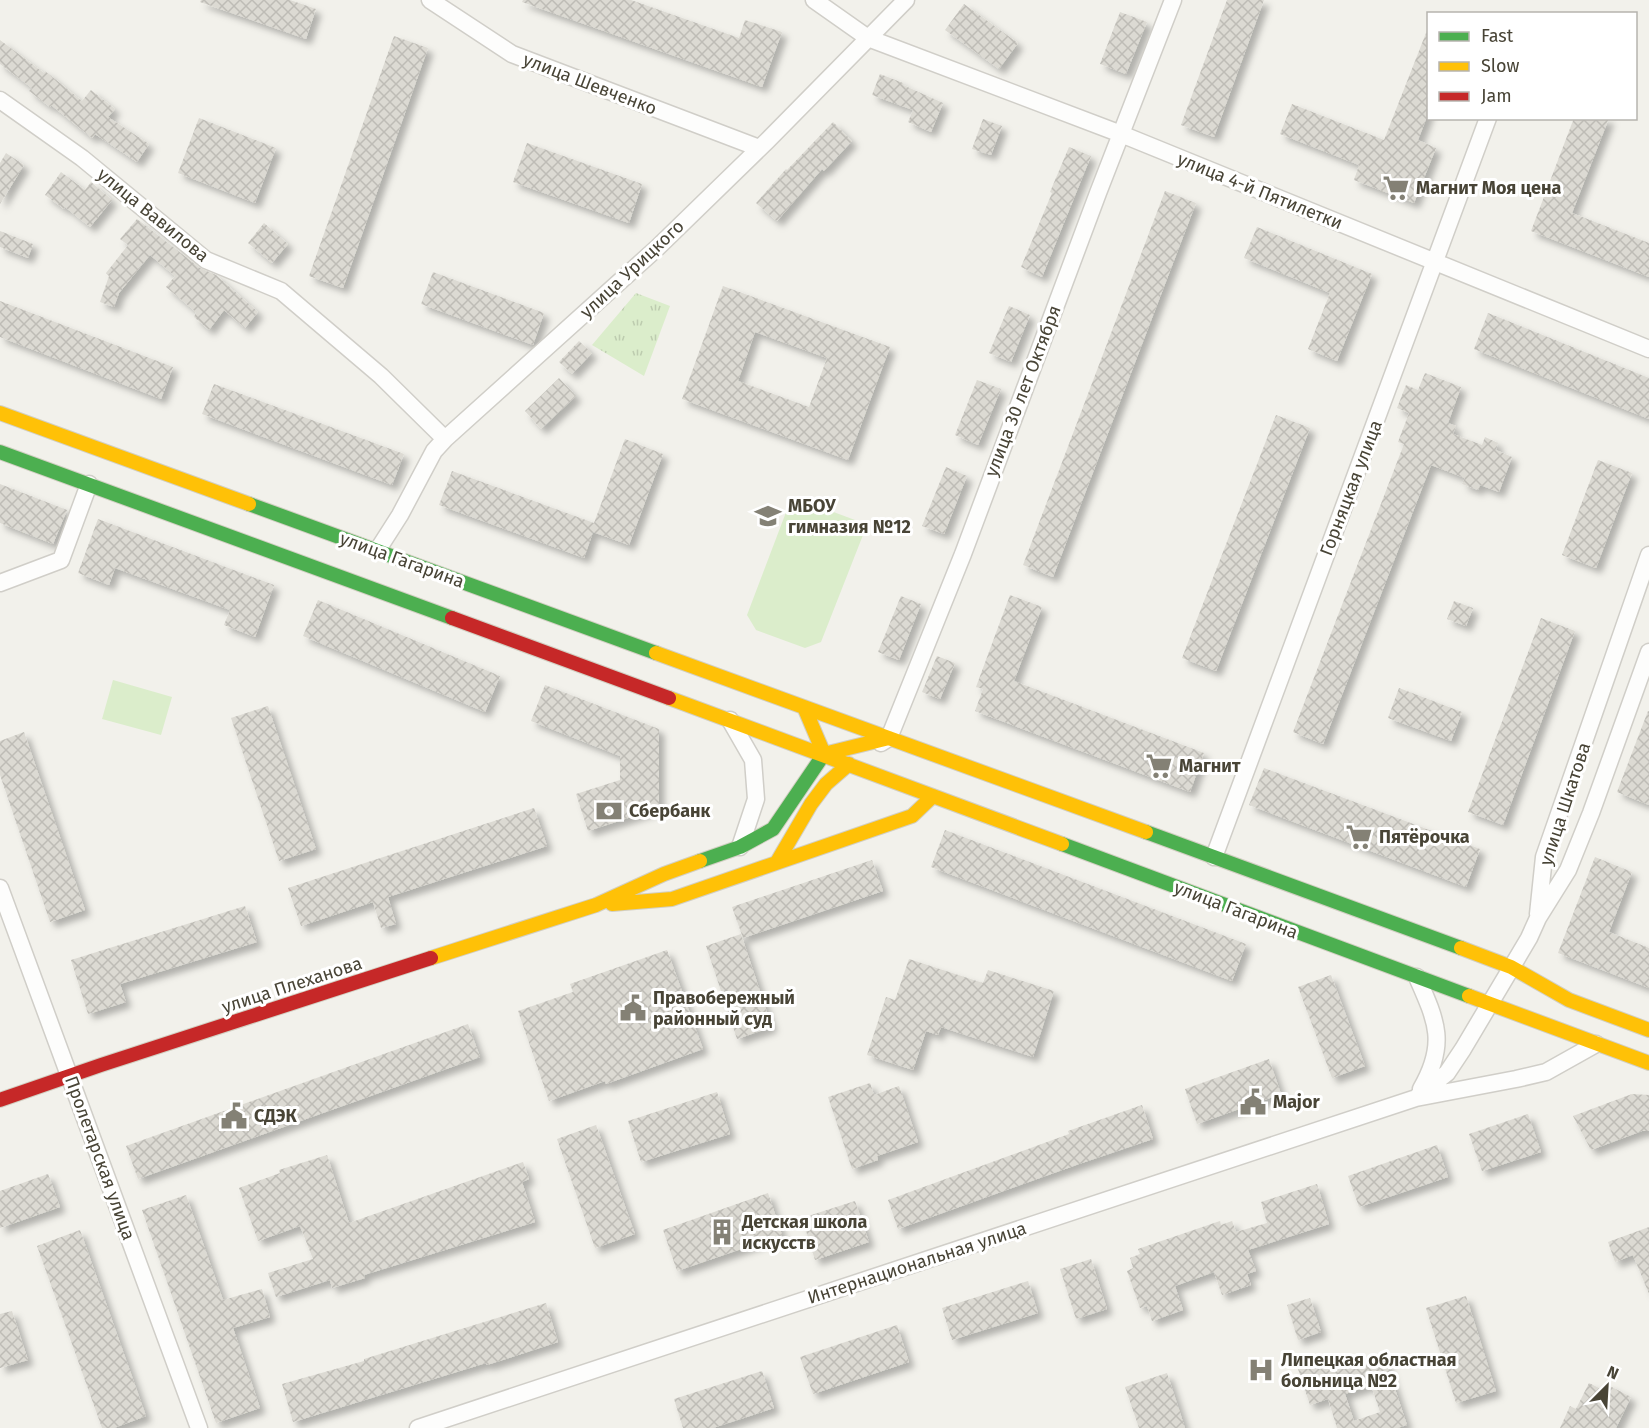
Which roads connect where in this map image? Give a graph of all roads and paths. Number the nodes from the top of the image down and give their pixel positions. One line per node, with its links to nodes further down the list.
1 (430, 0): 9 (street, улица Шевченко)
2 (814, 0): 5 (street, улица 4-й Пятилетки)
3 (906, 0): 5 (street, улица Урицкого)
4 (1173, 0): 8 (street, улица 30 лет Октября)
5 (868, 38): 8 (street, улица 4-й Пятилетки); 9 (street, улица Урицкого)
6 (0, 100): 13 (street, улица Вавилова)
7 (1487, 120): 10 (street, Горняцкая улица)
8 (1120, 134): 10 (street, улица 4-й Пятилетки); 23 (street, улица 30 лет Октября)
9 (759, 148): 13 (street, улица Урицкого)
10 (1435, 262): 11 (street, улица 4-й Пятилетки); 29 (street, Горняцкая улица)
11 (1649, 349)
12 (0, 413): 17 (main road, улица Гагарина)
13 (445, 439): 17 (street, улица Урицкого)
14 (0, 452): 15 (main road, улица Гагарина)
15 (89, 484): 18 (main road, улица Гагарина); 19 (street)
16 (1649, 555): 33 (street, улица Шкатова)
17 (372, 560): 18 (main road); 21 (main road, улица Гагарина)
18 (346, 579): 22 (main road, улица Гагарина)
19 (0, 583)
20 (1649, 652): 33 (street, улица Шкатова)
21 (804, 707): 23 (main road, улица Гагарина); 24 (main road)
22 (730, 720): 24 (main road, улица Гагарина); 28 (street)
23 (889, 738): 24 (main road); 25 (street); 29 (main road, улица Гагарина)
24 (824, 754): 25 (main road, улица Гагарина); 27 (main road); 28 (main road, улица Плеханова)
25 (849, 764): 26 (main road, улица Гагарина); 27 (main road)
26 (933, 796): 30 (main road, улица Плеханова); 35 (main road, улица Гагарина)
27 (811, 804): 30 (main road)
28 (740, 847): 32 (main road, улица Плеханова)
29 (1214, 857): 34 (main road, улица Гагарина)
30 (777, 862): 32 (main road, улица Плеханова)
31 (0, 888): 40 (street, Пролетарская улица)
32 (596, 905): 40 (main road, улица Плеханова)
33 (1538, 918): 34 (street)
34 (1511, 967): 36 (street); 37 (main road, улица Гагарина)
35 (1417, 977): 36 (main road, улица Гагарина); 41 (street)
36 (1489, 1005): 38 (main road, улица Гагарина); 41 (street)
37 (1649, 1030)
38 (1596, 1044): 39 (main road, улица Гагарина); 41 (street)
39 (1649, 1063)
40 (70, 1076): 42 (main road, улица Плеханова); 43 (street, Пролетарская улица)
41 (1416, 1098): 44 (street, Интернациональная улица)
42 (0, 1100)
43 (199, 1428)
44 (418, 1428)

